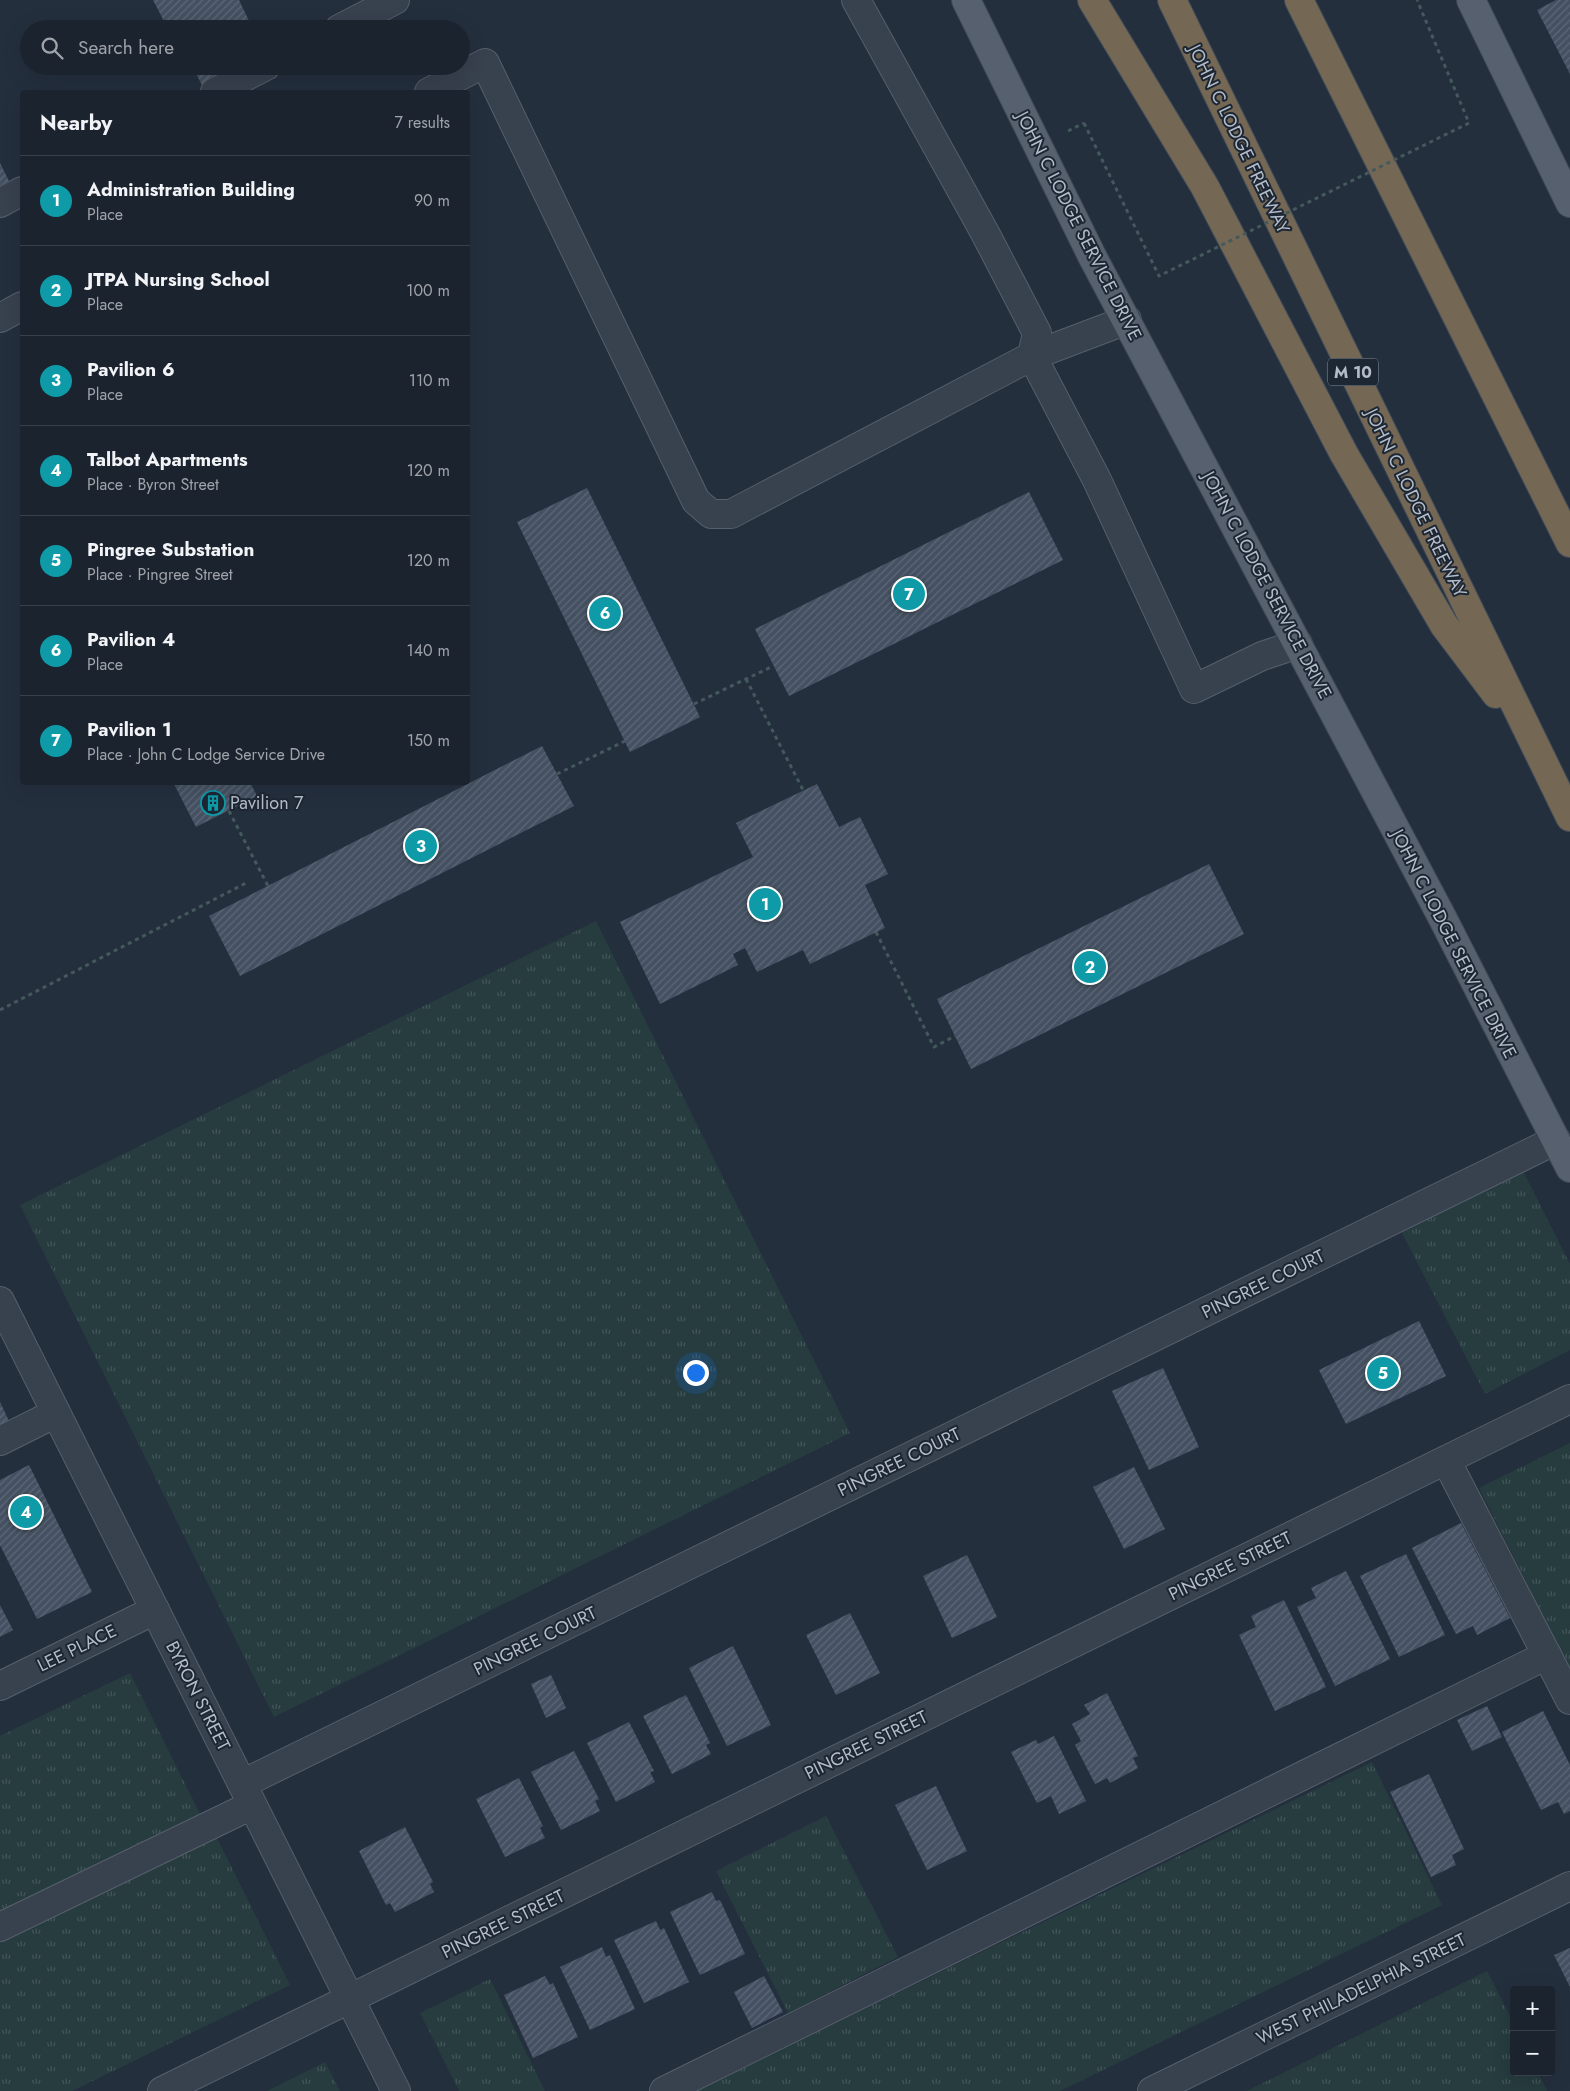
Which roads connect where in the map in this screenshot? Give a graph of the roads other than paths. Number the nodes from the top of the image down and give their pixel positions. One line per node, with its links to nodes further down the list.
1 (395, 0): 9 (street)
2 (856, 0): 22 (street)
3 (966, 0): 21 (main road, JOHN C LODGE SERVICE DRIVE)
4 (1092, 0): 25 (highway)
5 (1172, 0): 25 (highway, JOHN C LODGE FREEWAY / M 10)
6 (1299, 0): 10 (highway)
7 (1315, 0): 10 (highway)
8 (1471, 0): 18 (main road)
9 (356, 20)
10 (1328, 58): 23 (highway)
11 (470, 71): 22 (street)
12 (248, 75): 14 (street)
13 (462, 75): 15 (street)
14 (219, 90)
15 (433, 90)
16 (20, 192): 17 (street)
17 (0, 203)
18 (1570, 203)
19 (20, 307): 20 (street)
20 (0, 318)
21 (1127, 320): 22 (street); 24 (main road, JOHN C LODGE SERVICE DRIVE)
22 (1032, 356): 24 (street)
23 (1570, 543)
24 (1298, 644): 27 (main road, JOHN C LODGE SERVICE DRIVE)
25 (1534, 745): 26 (highway, JOHN C LODGE FREEWAY / M 10)
26 (1570, 817)
27 (1556, 1140): 28 (main road, JOHN C LODGE SERVICE DRIVE); 38 (street, PINGREE COURT)
28 (1570, 1168)
29 (0, 1301): 31 (street, BYRON STREET)
30 (1570, 1399): 33 (street, PINGREE STREET)
31 (56, 1413): 32 (street); 34 (street, BYRON STREET)
32 (0, 1442)
33 (1446, 1460): 35 (street); 41 (street, PINGREE STREET)
34 (155, 1610): 36 (street, LEE PLACE); 38 (street, BYRON STREET)
35 (1547, 1655): 37 (street); 44 (street)
36 (0, 1686)
37 (1570, 1700)
38 (247, 1794): 40 (street, PINGREE COURT); 41 (street, BYRON STREET)
39 (1570, 1886): 45 (street, WEST PHILADELPHIA STREET)
40 (0, 1928)
41 (350, 1999): 42 (street, PINGREE STREET); 43 (street, BYRON STREET)
42 (162, 2091)
43 (396, 2091)
44 (664, 2091)
45 (1152, 2091)

